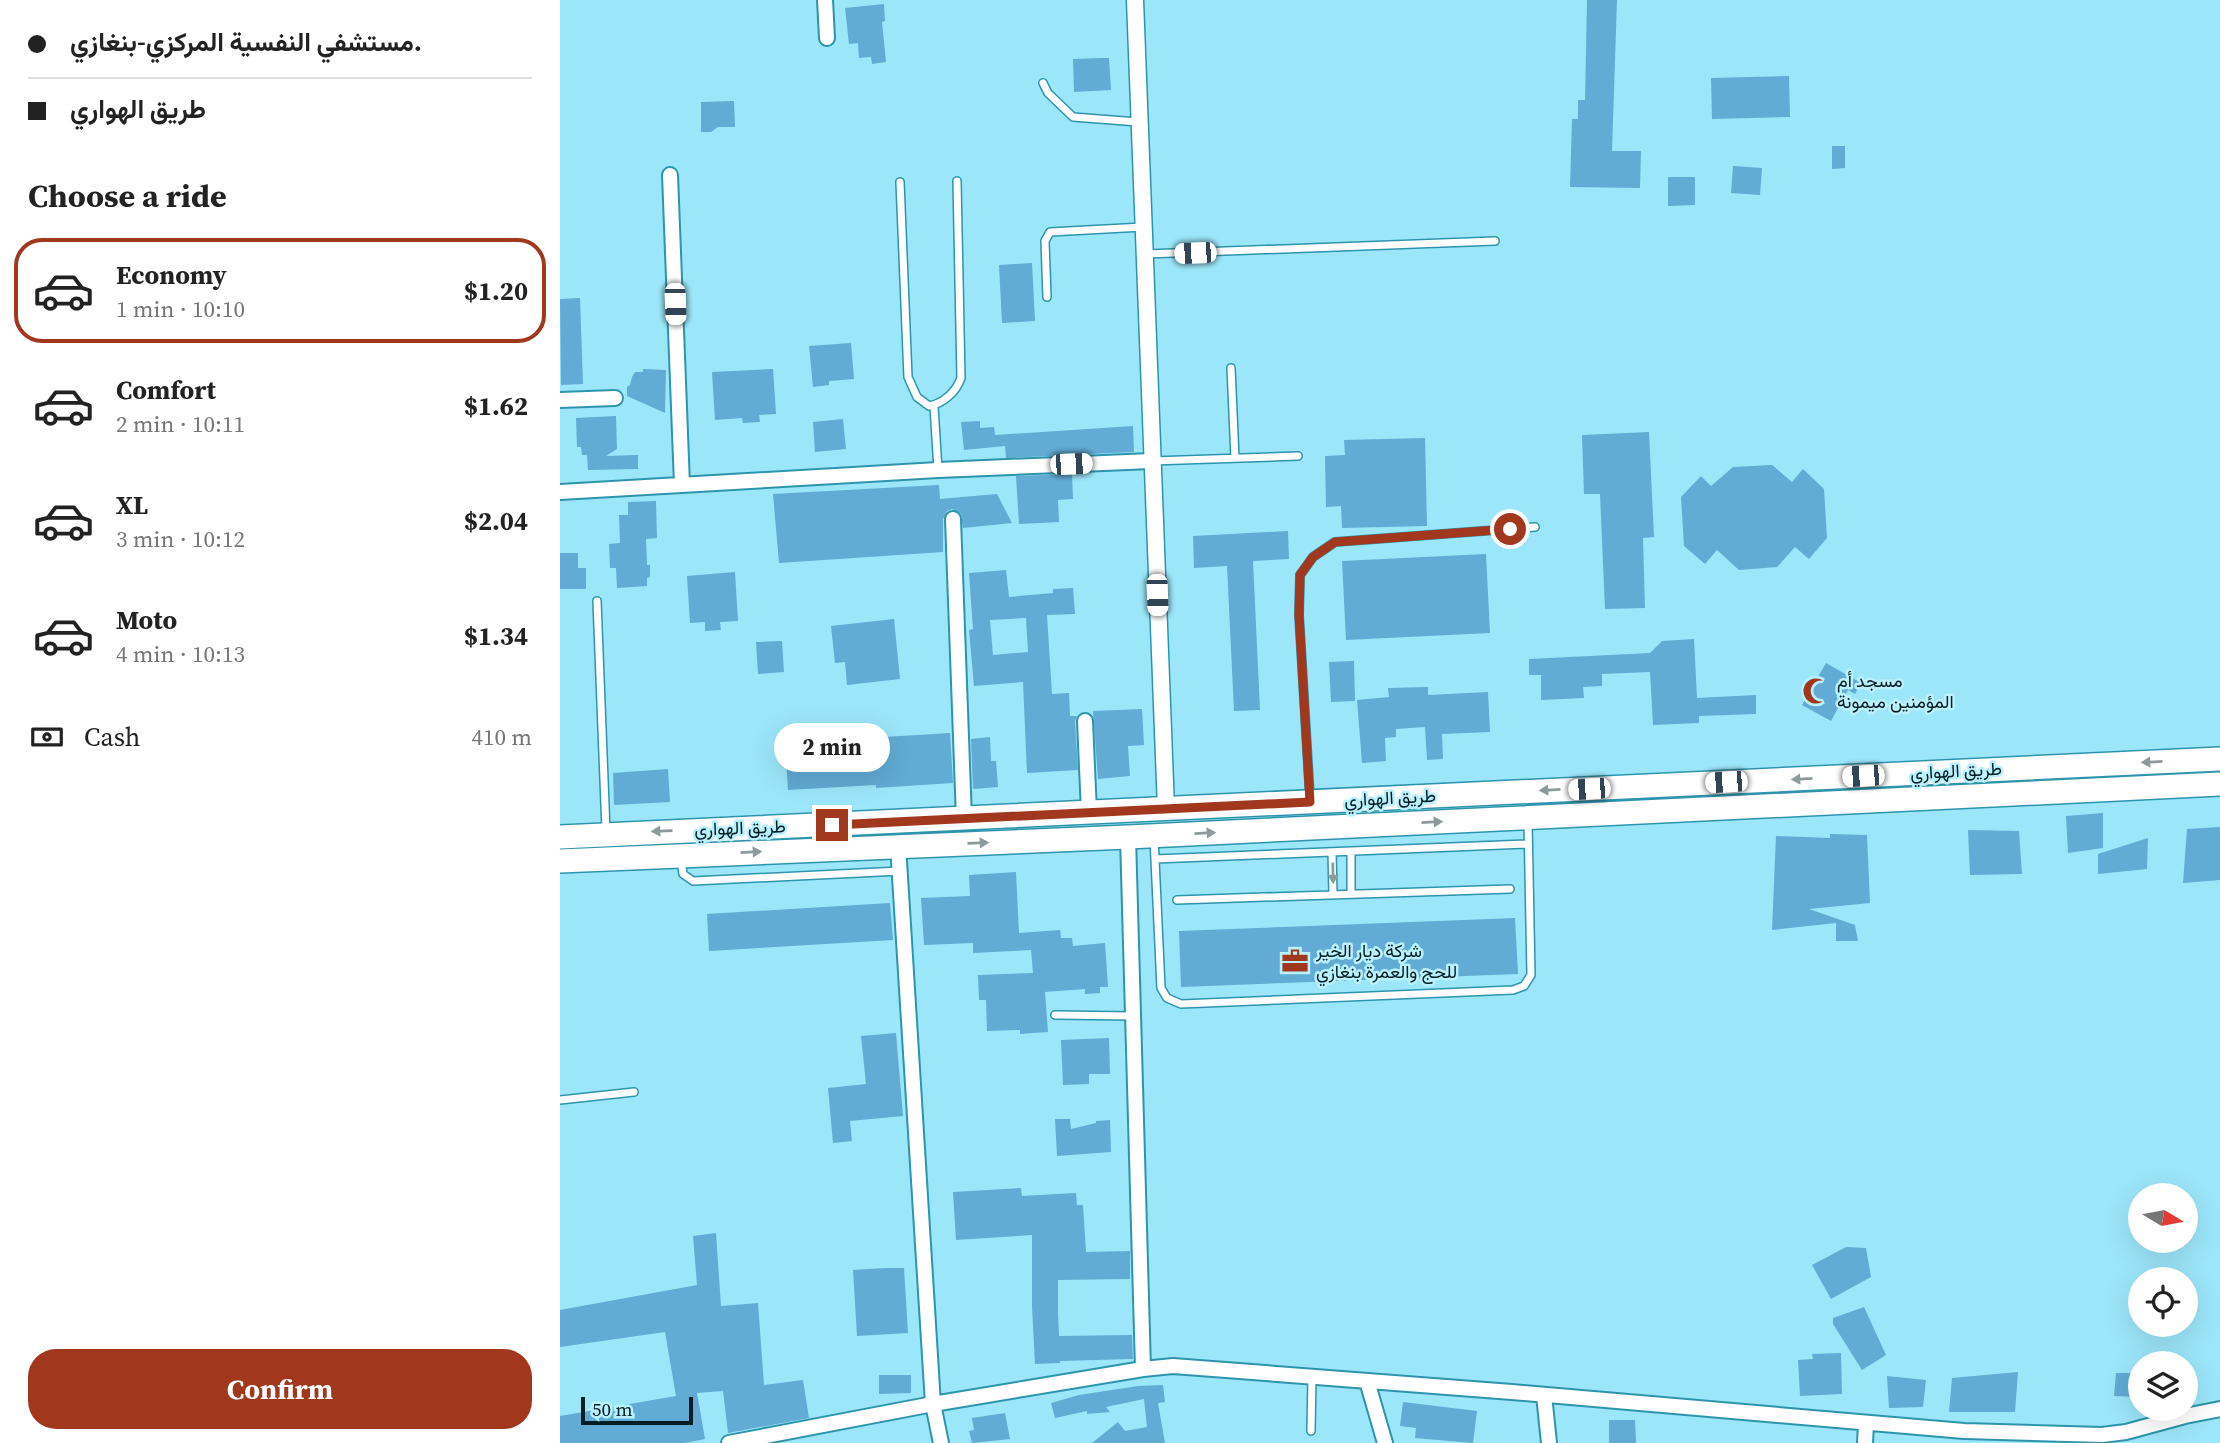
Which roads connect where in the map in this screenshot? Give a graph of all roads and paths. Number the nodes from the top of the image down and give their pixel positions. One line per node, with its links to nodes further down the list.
1 (825, 0): 3 (street)
2 (1136, 0): 5 (street)
3 (827, 38)
4 (1043, 83): 5 (lane)
5 (1140, 122): 9 (street)
6 (670, 174): 21 (street)
7 (957, 181): 16 (lane)
8 (900, 182): 16 (lane)
9 (1144, 227): 11 (street); 12 (lane)
10 (1495, 241): 11 (lane)
11 (1145, 254): 19 (street)
12 (1047, 298)
13 (1231, 368): 18 (lane)
14 (615, 398): 15 (street)
15 (560, 400)
16 (934, 406): 20 (lane)
17 (1298, 456): 18 (lane)
18 (1235, 458): 19 (lane)
19 (1152, 461): 20 (street); 30 (street)
20 (938, 470): 21 (street)
21 (682, 485): 22 (street)
22 (560, 490)
23 (953, 519): 33 (street)
24 (1535, 527): 29 (lane)
25 (597, 601): 34 (lane)
26 (1085, 721): 31 (street)
27 (2220, 759): 29 (highway, طريق الهواري, one-way to 29)
28 (2220, 784): 32 (highway, طريق الهواري)
29 (1310, 802): 30 (highway, طريق الهواري)
30 (1166, 809): 31 (highway, طريق الهواري)
31 (1089, 813): 33 (highway, طريق الهواري)
32 (1528, 818): 35 (highway, طريق الهواري, one-way to 32); 38 (lane)
33 (964, 819): 34 (highway, طريق الهواري, one-way to 34)
34 (607, 834): 36 (highway, طريق الهواري)
35 (1154, 836): 37 (highway, طريق الهواري); 43 (lane)
36 (560, 837)
37 (1128, 837): 39 (highway, طريق الهواري, one-way to 37); 51 (street)
38 (1528, 844): 41 (lane); 43 (lane)
39 (898, 845): 42 (highway, طريق الهواري, one-way to 39); 45 (street)
40 (1332, 852): 41 (lane); 43 (lane); 47 (lane, one-way to 47)
41 (1351, 852): 48 (lane)
42 (681, 855): 44 (highway, طريق الهواري); 45 (lane)
43 (1155, 859)
44 (560, 861)
45 (900, 872): 58 (street)
46 (1510, 889): 48 (lane)
47 (1333, 894): 48 (lane); 49 (lane)
48 (1351, 894)
49 (1177, 900)
50 (1055, 1015): 51 (lane)
51 (1133, 1016): 54 (street)
52 (634, 1092): 53 (lane)
53 (560, 1100)
54 (1143, 1369): 55 (street); 58 (street)
55 (1311, 1377): 56 (street); 61 (lane)
56 (1367, 1381): 57 (street); 64 (street)
57 (1545, 1395): 60 (street); 65 (street)
58 (933, 1404): 62 (street); 63 (street)
59 (2220, 1409): 60 (street)
60 (1866, 1423): 66 (street)
61 (1311, 1431)
62 (730, 1443)
63 (941, 1443)
64 (1385, 1443)
65 (1549, 1443)
66 (1865, 1443)

